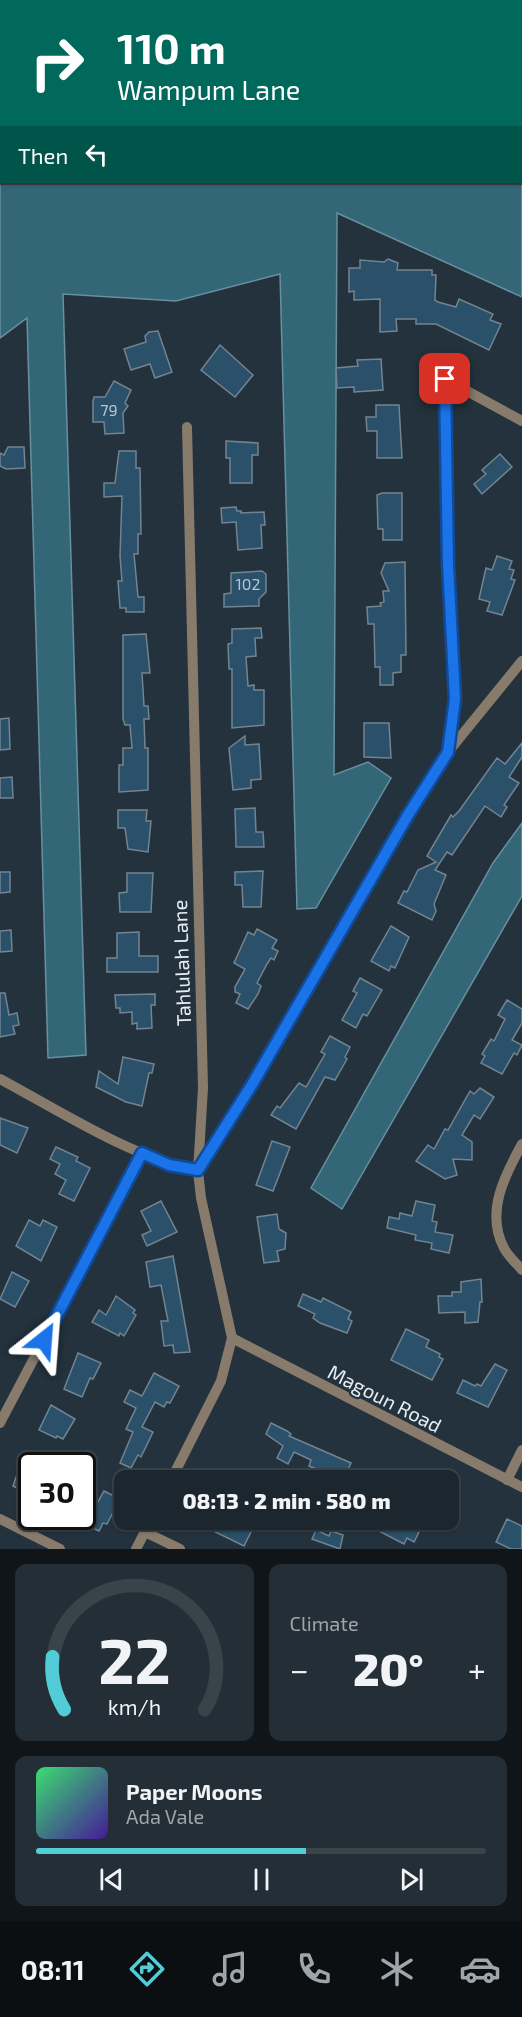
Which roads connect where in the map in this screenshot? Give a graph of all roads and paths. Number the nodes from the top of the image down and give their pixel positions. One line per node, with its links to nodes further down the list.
1 (522, 421): 4 (street)
2 (187, 427): 8 (street, Tahlulah Lane)
3 (522, 661): 4 (street)
4 (448, 752): 8 (street)
5 (0, 1079): 7 (street)
6 (522, 1144): 9 (street)
7 (142, 1153): 8 (street); 11 (street)
8 (198, 1170): 10 (street, Tahlulah Lane)
9 (522, 1270)
10 (232, 1338): 13 (street, Tahlulah Lane); 14 (street, Magoun Road)
11 (0, 1423)
12 (522, 1450): 14 (street)
13 (176, 1470)
14 (507, 1480): 15 (street, Magoun Road)
15 (522, 1488)
16 (0, 1519): 18 (street)
17 (145, 1532): 19 (street); 20 (street)
18 (60, 1549)
19 (136, 1549)
20 (180, 1549)

